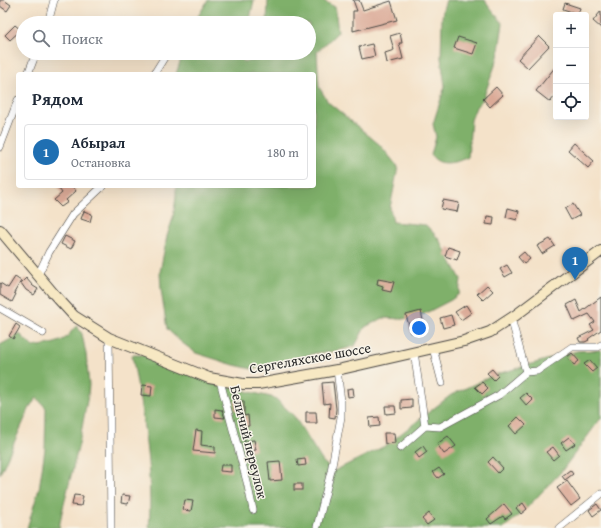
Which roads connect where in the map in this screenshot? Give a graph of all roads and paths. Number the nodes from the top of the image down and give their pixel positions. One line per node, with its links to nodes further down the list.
1 (54, 0): 2 (street)
2 (50, 16)
3 (33, 60): 5 (street)
4 (163, 60): 6 (street)
5 (29, 72)
6 (155, 72)
7 (16, 105): 8 (street)
8 (0, 147)
9 (101, 188): 12 (street)
10 (0, 230): 12 (main road, Сергеляхское шоссе)
11 (601, 251): 14 (main road, Сергеляхское шоссе)
12 (38, 275): 16 (main road, Сергеляхское шоссе)
13 (0, 308): 15 (street)
14 (511, 318): 18 (main road, Сергеляхское шоссе); 21 (street)
15 (43, 333)
16 (109, 338): 22 (main road, Сергеляхское шоссе); 29 (street)
17 (601, 345): 21 (street)
18 (433, 348): 19 (main road, Сергеляхское шоссе); 23 (street)
19 (414, 352): 20 (main road, Сергеляхское шоссе); 24 (street)
20 (337, 370): 22 (main road, Сергеляхское шоссе); 28 (street)
21 (526, 372): 24 (street)
22 (220, 381): 27 (street, Беличий переулок)
23 (442, 383)
24 (425, 426): 25 (street)
25 (400, 448)
26 (601, 494): 30 (street)
27 (253, 510)
28 (317, 527)
29 (111, 528)
30 (558, 528)

